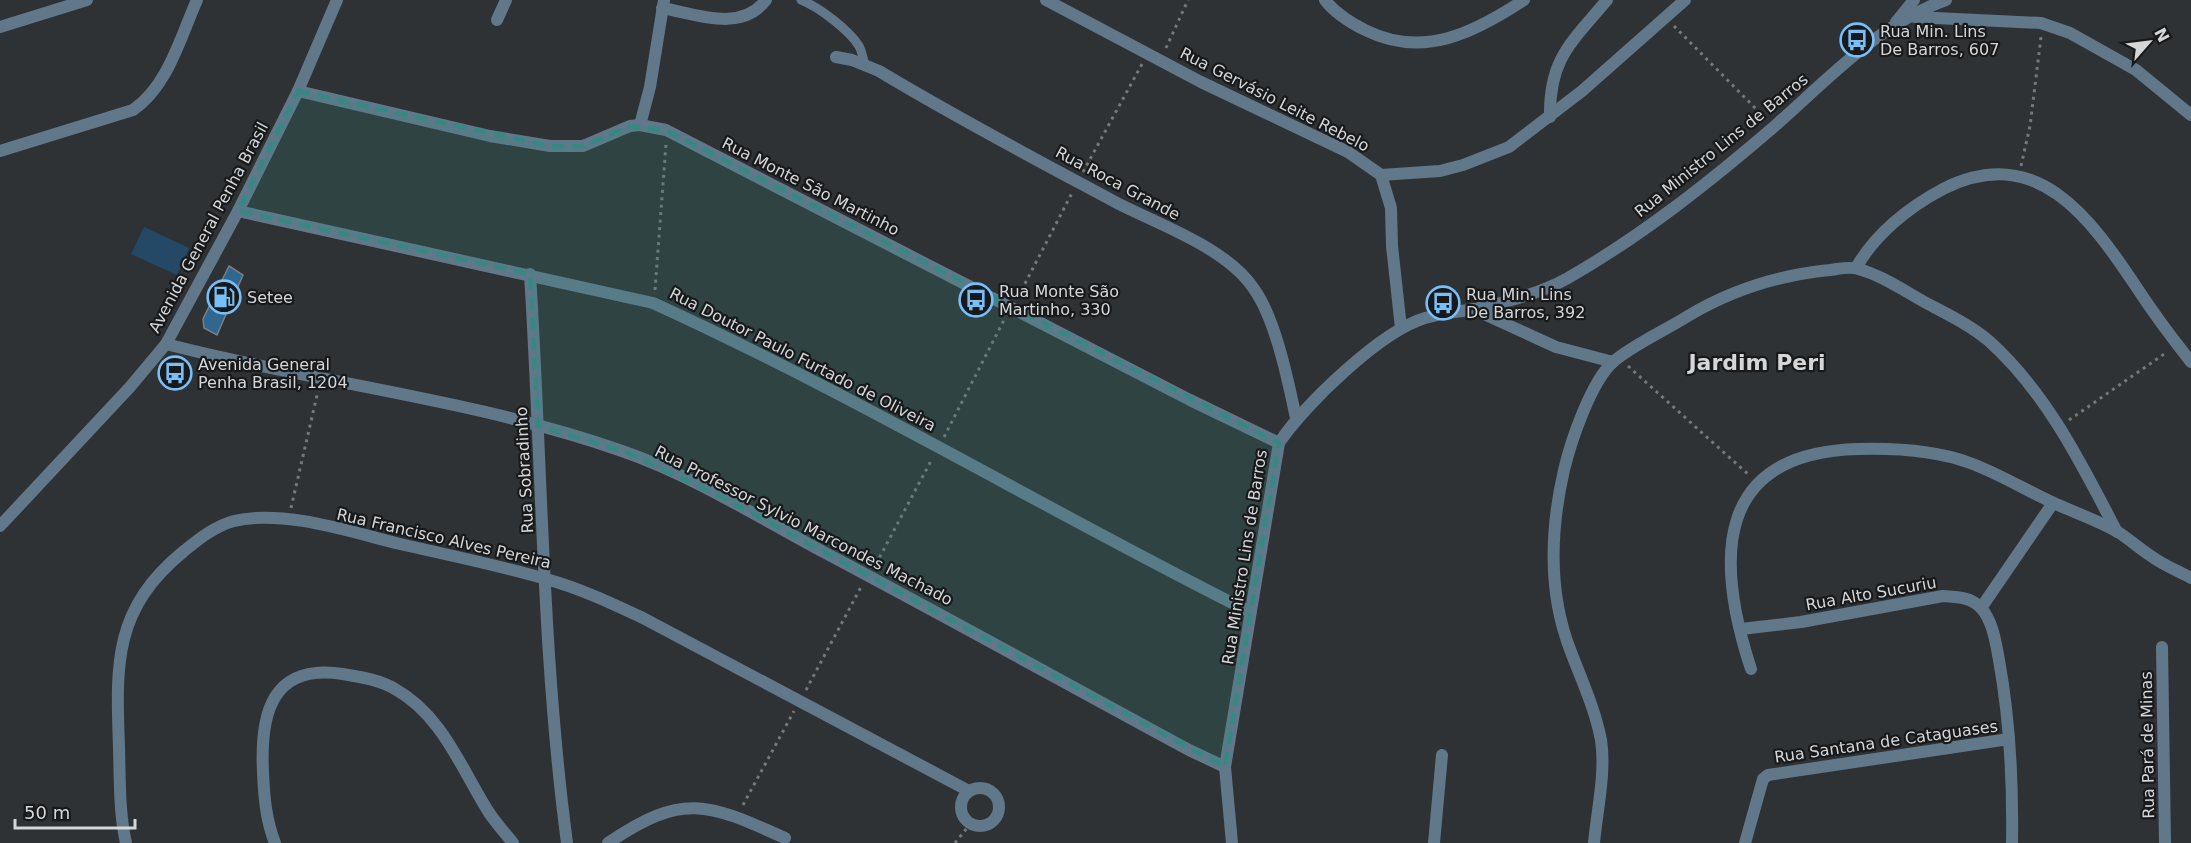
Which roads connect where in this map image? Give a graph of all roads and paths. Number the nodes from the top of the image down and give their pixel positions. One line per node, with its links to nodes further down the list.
1 (87, 0): 21 (street)
2 (197, 0): 31 (street)
3 (506, 0): 18 (street)
4 (766, 0): 15 (street)
5 (801, 0): 24 (street)
6 (1046, 0): 23 (street, Rua Gervásio Leite Rebelo)
7 (1188, 0): 23 (path)
8 (1325, 0): 9 (street)
9 (1524, 0)
10 (1607, 0): 27 (street)
11 (1685, 0): 17 (street)
12 (1914, 0): 20 (street)
13 (1946, 0): 16 (street, Rua Ministro Lins de Barros)
14 (332, 2): 25 (street, Avenida General Penha Brasil)
15 (663, 4): 28 (street)
16 (1913, 16): 19 (street); 20 (street, Rua Ministro Lins de Barros)
17 (1666, 18): 27 (street); 29 (path)
18 (497, 20)
19 (2041, 23): 26 (street); 33 (path)
20 (1893, 25): 29 (street, Rua Ministro Lins de Barros)
21 (0, 27)
22 (836, 57): 24 (street, Rua Roca Grande)
23 (1161, 59): 32 (street, Rua Gervásio Leite Rebelo)
24 (865, 65): 46 (street, Rua Roca Grande)
25 (298, 91): 28 (street, Rua Monte São Martinho); 34 (street, Avenida General Penha Brasil)
26 (2191, 115)
27 (1550, 117): 32 (street)
28 (640, 125): 30 (street, Rua Monte São Martinho)
29 (1774, 127): 39 (street, Rua Ministro Lins de Barros)
30 (666, 130): 37 (path); 38 (street, Rua Monte São Martinho)
31 (0, 151)
32 (1381, 175): 40 (street)
33 (2019, 176): 35 (street); 42 (street)
34 (238, 211): 36 (street, Rua Doutor Paulo Furtado de Oliveira); 41 (street, Avenida General Penha Brasil)
35 (1856, 268): 43 (street); 48 (street)
36 (530, 274): 37 (street, Rua Doutor Paulo Furtado de Oliveira); 47 (street, Rua Sobradinho)
37 (653, 303): 50 (street, Rua Doutor Paulo Furtado de Oliveira)
38 (1011, 306): 49 (street, Rua Monte São Martinho); 50 (path)
39 (1473, 309): 40 (street, Rua Ministro Lins de Barros); 43 (street)
40 (1401, 328): 46 (street, Rua Ministro Lins de Barros)
41 (166, 344): 45 (street, Rua Professor Sylvio Marcondes Machado); 54 (street, Avenida General Penha Brasil)
42 (2177, 344): 44 (street); 48 (path)
43 (1613, 362): 51 (path); 80 (street)
44 (2191, 362)
45 (322, 378): 47 (street, Rua Professor Sylvio Marcondes Machado); 53 (path)
46 (1296, 418): 49 (street, Rua Ministro Lins de Barros)
47 (538, 426): 56 (street, Rua Professor Sylvio Marcondes Machado); 58 (street, Rua Sobradinho)
48 (2060, 427): 55 (street)
49 (1280, 443): 60 (street, Rua Ministro Lins de Barros)
50 (940, 446): 56 (path); 60 (street, Rua Doutor Paulo Furtado de Oliveira)
51 (1758, 484): 52 (street); 61 (street)
52 (2054, 503): 55 (street); 59 (street)
53 (288, 519): 58 (street, Rua Francisco Alves Pereira); 72 (street, Rua Francisco Alves Pereira)
54 (0, 526)
55 (2117, 532): 57 (street)
56 (868, 575): 64 (path); 67 (street, Rua Professor Sylvio Marcondes Machado)
57 (2191, 578)
58 (546, 579): 64 (street, Rua Francisco Alves Pereira); 75 (street, Rua Sobradinho)
59 (1981, 608): 61 (street, Rua Alto Sucuriu); 65 (street)
60 (1250, 612): 67 (street, Rua Ministro Lins de Barros)
61 (1741, 629): 63 (street)
62 (2162, 647): 83 (street, Rua Pará de Minas)
63 (1752, 669)
64 (800, 700): 68 (street, Rua Francisco Alves Pereira); 69 (path)
65 (2009, 740): 81 (street, Rua Santana de Cataguases); 82 (street)
66 (1442, 755): 79 (street)
67 (1225, 767): 78 (street, Rua Ministro Lins de Barros)
68 (969, 790): 70 (street); 70 (street, Rua Francisco Alves Pereira)
69 (734, 815): 71 (street); 76 (street)
70 (971, 823): 77 (path)
71 (785, 838)
72 (126, 843)
73 (275, 843): 74 (street)
74 (513, 843)
75 (567, 843)
76 (608, 843)
77 (955, 843)
78 (1232, 843)
79 (1434, 843)
80 (1594, 843)
81 (1745, 843)
82 (2012, 843)
83 (2165, 843)

